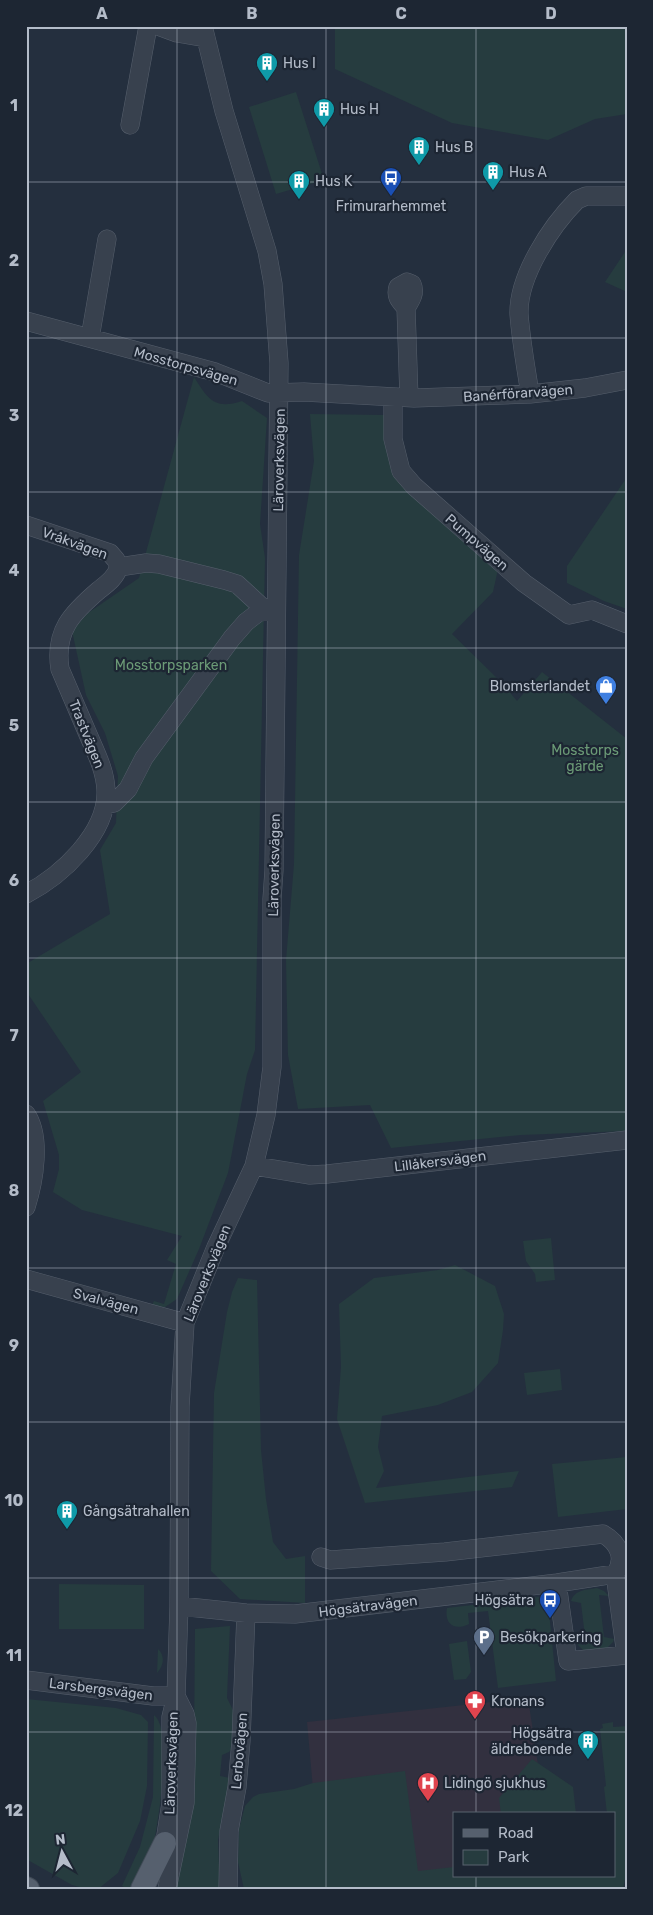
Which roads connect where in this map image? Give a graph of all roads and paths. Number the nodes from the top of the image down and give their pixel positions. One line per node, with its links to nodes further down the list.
1 (148, 26): 4 (street)
2 (158, 26): 3 (street)
3 (205, 32): 11 (street, Läroverksvägen)
4 (130, 125)
5 (627, 196): 12 (street)
6 (107, 239): 9 (street)
7 (406, 308): 13 (street)
8 (26, 321): 9 (street, Mosstorpsvägen)
9 (90, 338): 11 (street, Mosstorpsvägen)
10 (627, 380): 12 (street, Banérförarvägen)
11 (280, 392): 13 (street, Banérförarvägen); 16 (street, Läroverksvägen)
12 (530, 394): 13 (street, Banérförarvägen)
13 (401, 398): 17 (street, Pumpvägen)
14 (26, 525): 15 (street, Vråkvägen)
15 (119, 567): 16 (street); 18 (street, Trastvägen)
16 (276, 610): 18 (street); 22 (street, Läroverksvägen)
17 (627, 624)
18 (105, 805): 19 (street, Trastvägen)
19 (26, 894)
20 (26, 1114): 23 (street)
21 (627, 1140): 22 (street, Lillåkersvägen)
22 (254, 1166): 25 (street, Läroverksvägen)
23 (26, 1207)
24 (26, 1279): 25 (street, Svalvägen)
25 (185, 1323): 29 (street, Läroverksvägen)
26 (322, 1557): 27 (street)
27 (615, 1574): 28 (street, Högsätravägen); 28 (street)
28 (557, 1583): 30 (street, Högsätravägen)
29 (179, 1606): 30 (street, Högsätravägen); 32 (street, Läroverksvägen)
30 (246, 1613): 37 (street, Lerbovägen)
31 (26, 1680): 32 (street, Larsbergsvägen)
32 (176, 1696): 33 (street, Läroverksvägen); 36 (street, Läroverksvägen)
33 (165, 1843): 34 (main road); 35 (street, Läroverksvägen)
34 (142, 1889)
35 (154, 1889)
36 (167, 1889)
37 (228, 1889)

